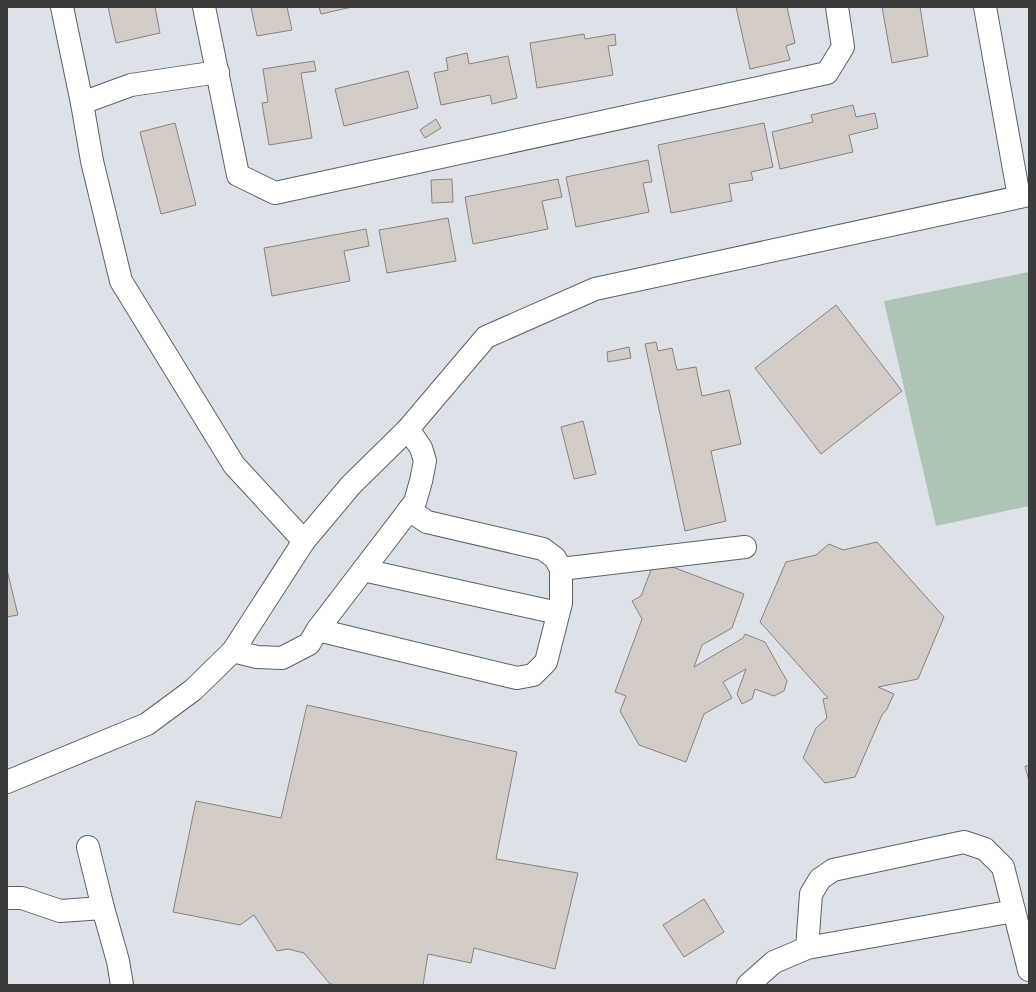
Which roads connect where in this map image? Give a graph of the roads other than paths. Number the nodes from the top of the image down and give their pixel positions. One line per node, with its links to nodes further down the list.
1 (62, 7): 6 (street)
2 (204, 7): 5 (street)
3 (837, 7): 5 (street)
4 (985, 7): 7 (street)
5 (218, 72): 6 (street)
6 (82, 103): 10 (street)
7 (1024, 196): 8 (street)
8 (408, 429): 9 (street); 10 (street)
9 (409, 510): 12 (street); 13 (street)
10 (304, 541): 16 (street)
11 (745, 547): 12 (street)
12 (561, 569): 14 (street)
13 (363, 570): 14 (street); 15 (street)
14 (558, 613): 15 (street)
15 (318, 629): 16 (street)
16 (233, 651): 17 (street)
17 (7, 782)
18 (88, 846): 20 (street)
19 (7, 898): 20 (street)
20 (103, 908): 24 (street)
21 (1014, 911): 22 (street); 22 (street); 23 (street)
22 (807, 948): 25 (street)
23 (1029, 970)
24 (122, 985)
25 (748, 985)

